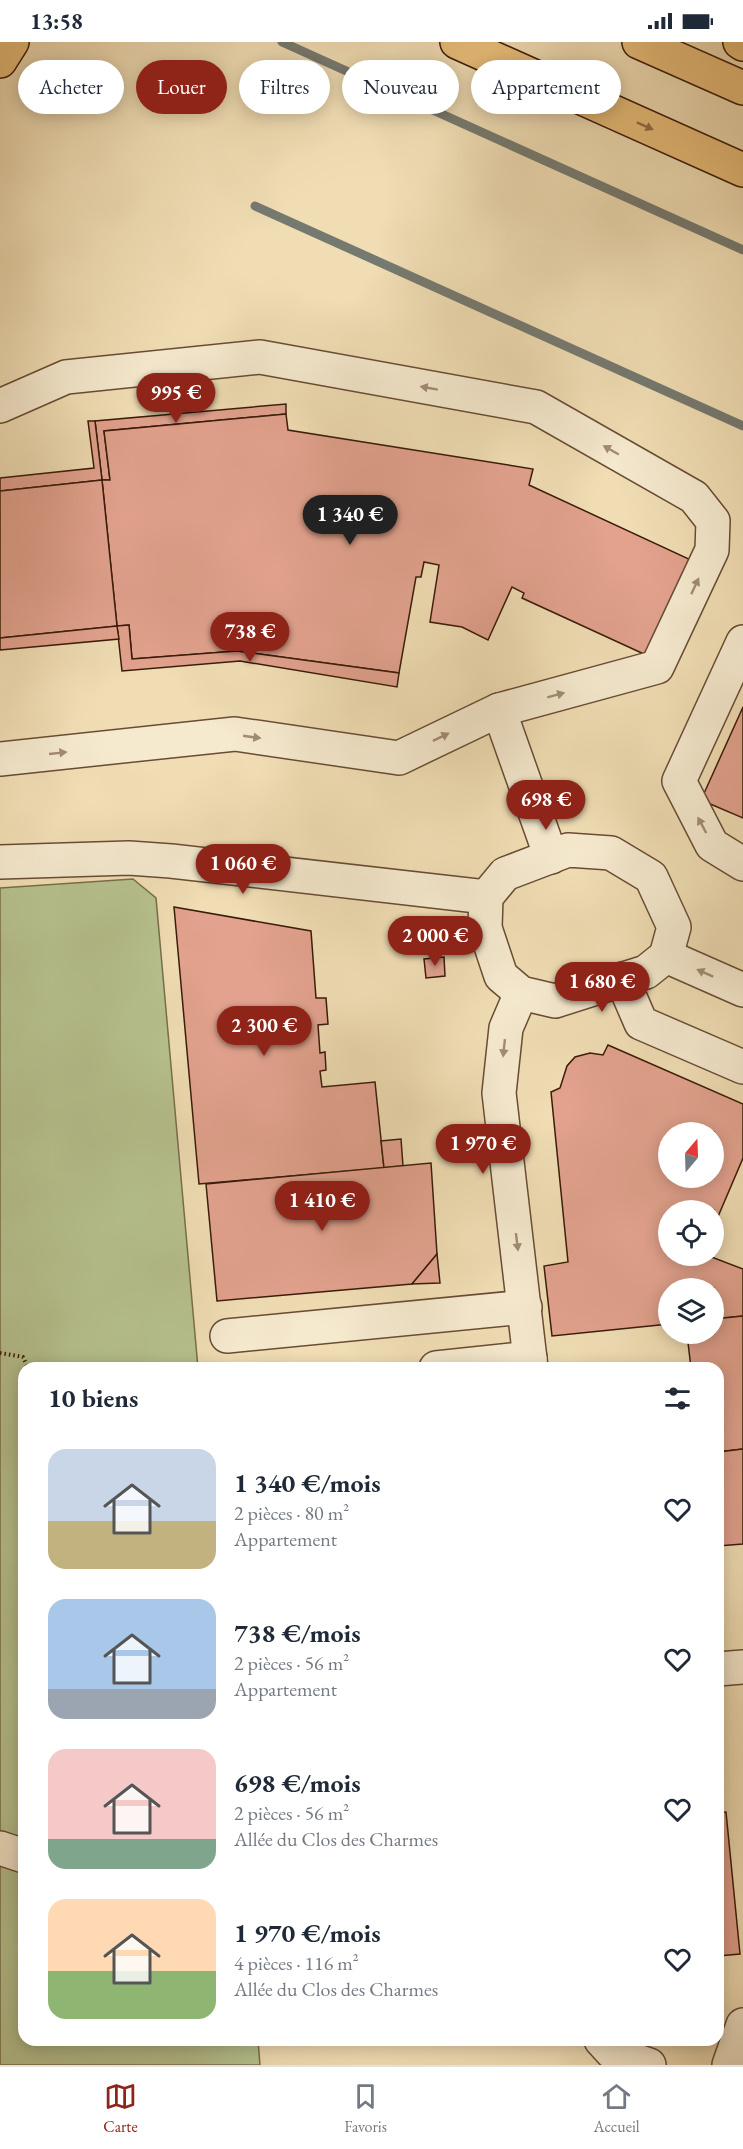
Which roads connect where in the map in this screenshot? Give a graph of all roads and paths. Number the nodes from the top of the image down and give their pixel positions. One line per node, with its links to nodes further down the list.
1 (12, 42): 4 (highway)
2 (457, 42): 6 (highway, one-way to 6)
3 (639, 42): 5 (highway)
4 (0, 61)
5 (743, 88)
6 (743, 170)
7 (0, 406): 9 (street, one-way to 7)
8 (743, 642): 13 (street, one-way to 8)
9 (499, 710): 10 (street, one-way to 9); 11 (street)
10 (0, 759)
11 (551, 857): 14 (street); 15 (street)
12 (0, 862): 14 (street)
13 (743, 864)
14 (486, 897): 18 (street)
15 (666, 956): 16 (street); 17 (street, one-way to 15)
16 (622, 979): 18 (street); 19 (street)
17 (743, 990)
18 (521, 993): 20 (street, one-way to 20)
19 (743, 1067)
20 (525, 1307): 21 (street); 24 (street)
21 (227, 1336)
22 (0, 1353): 23 (path)
23 (25, 1362)
24 (530, 1362)
25 (743, 1666): 26 (street)
26 (724, 1668)
27 (0, 1848): 28 (street)
28 (18, 1854)
29 (743, 2025): 32 (street)
30 (606, 2046): 31 (street)
31 (649, 2065)
32 (729, 2065)

